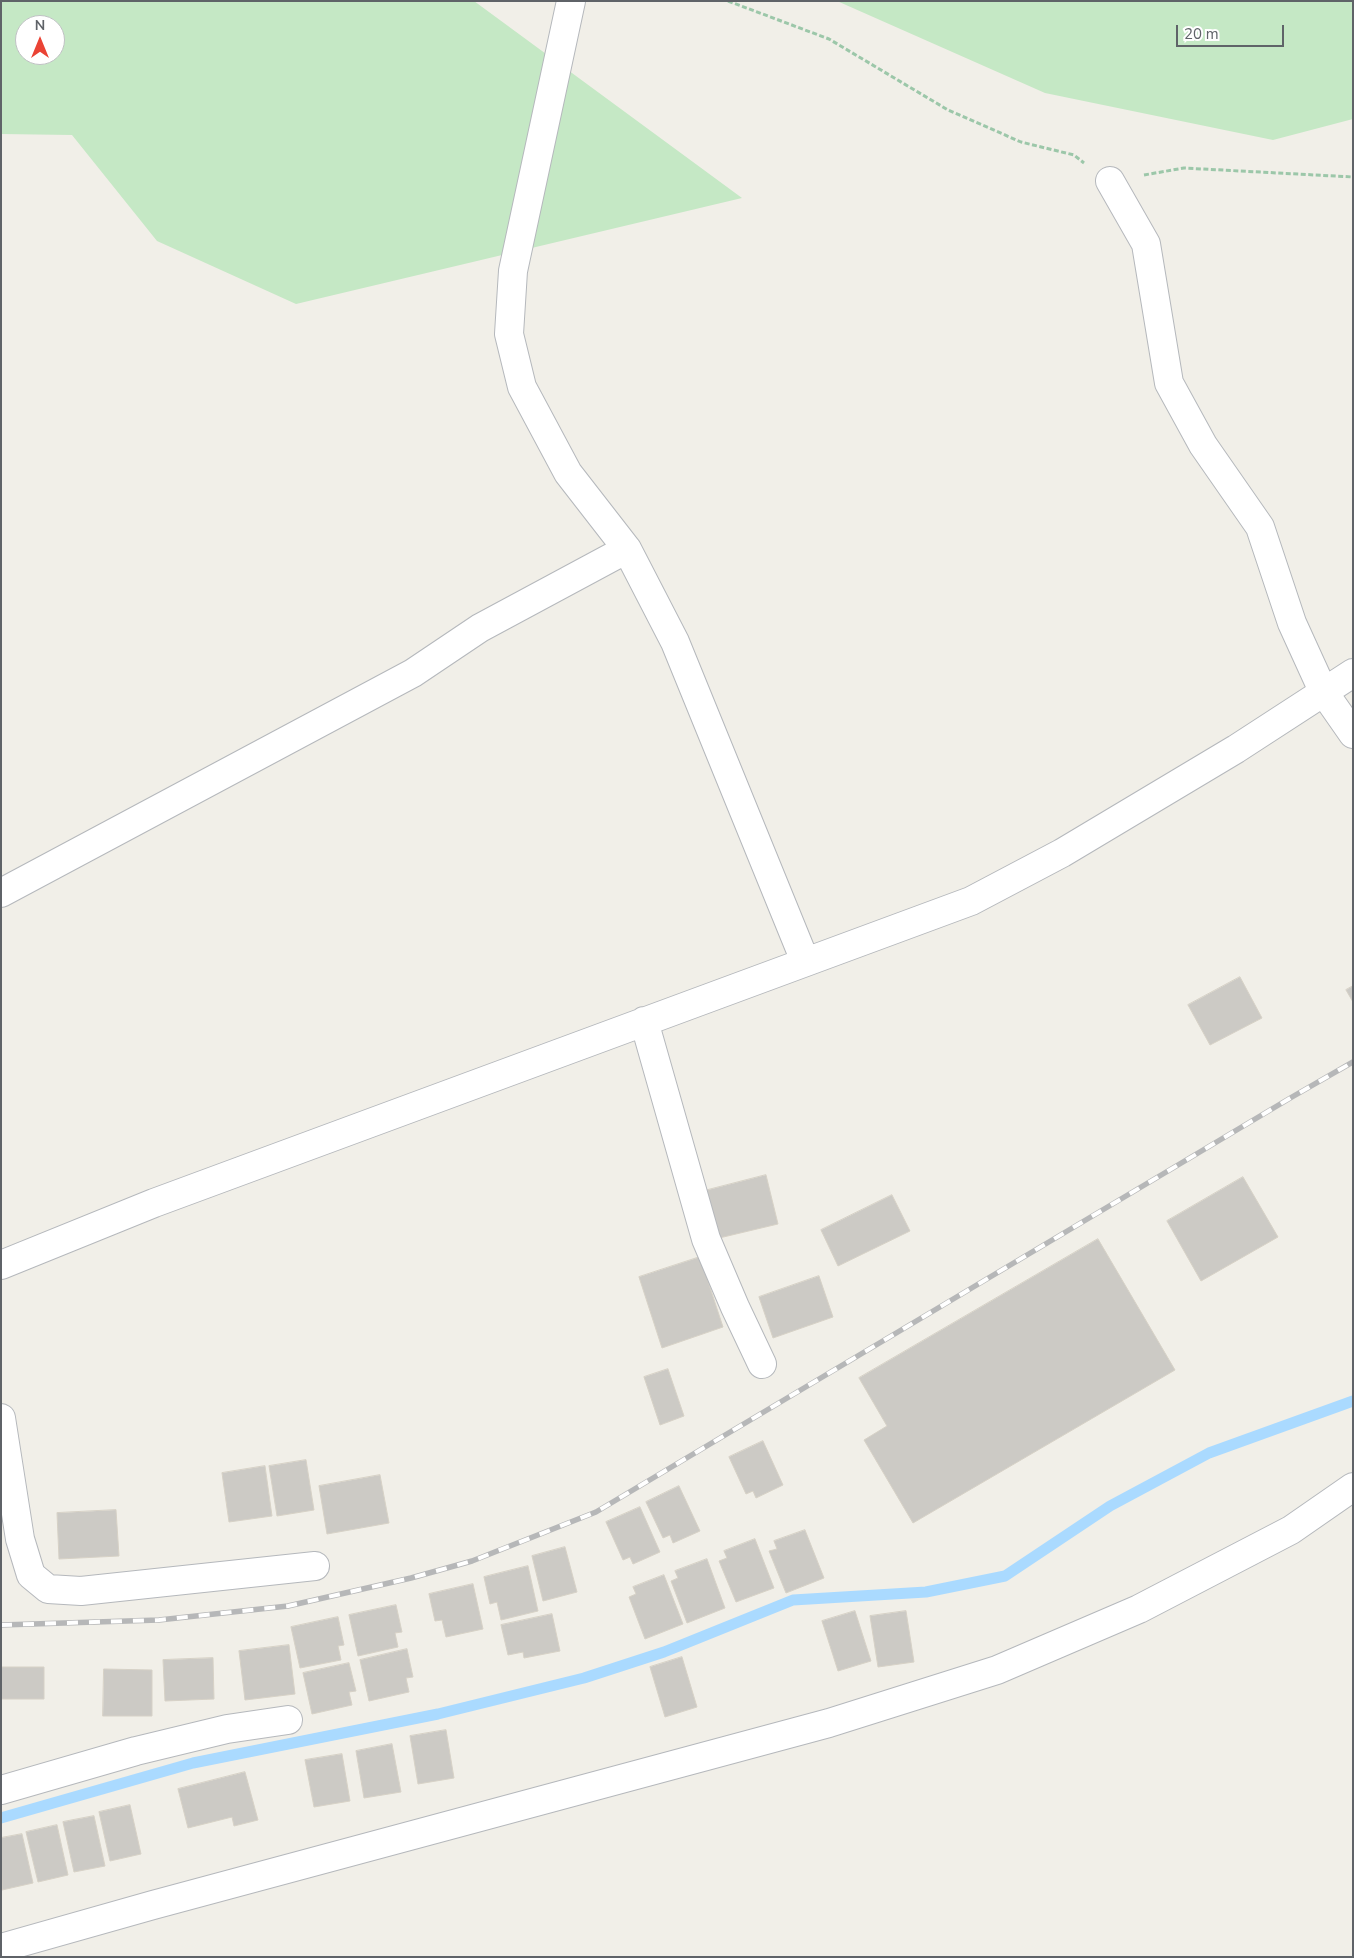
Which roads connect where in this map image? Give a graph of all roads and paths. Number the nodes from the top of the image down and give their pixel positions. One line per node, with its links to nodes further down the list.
1 (571, 1): 5 (street)
2 (728, 1): 4 (path)
3 (1353, 177): 4 (path)
4 (1110, 181): 7 (street)
5 (627, 549): 9 (street); 10 (street)
6 (1353, 673): 7 (street)
7 (1324, 691): 8 (street); 10 (street)
8 (1353, 734)
9 (1, 893)
10 (805, 961): 11 (street)
11 (644, 1021): 12 (street); 13 (street)
12 (1, 1265)
13 (762, 1364)
14 (1, 1418): 16 (street)
15 (1353, 1487): 19 (street)
16 (314, 1566)
17 (288, 1720): 18 (street)
18 (1, 1790)
19 (1, 1948)

